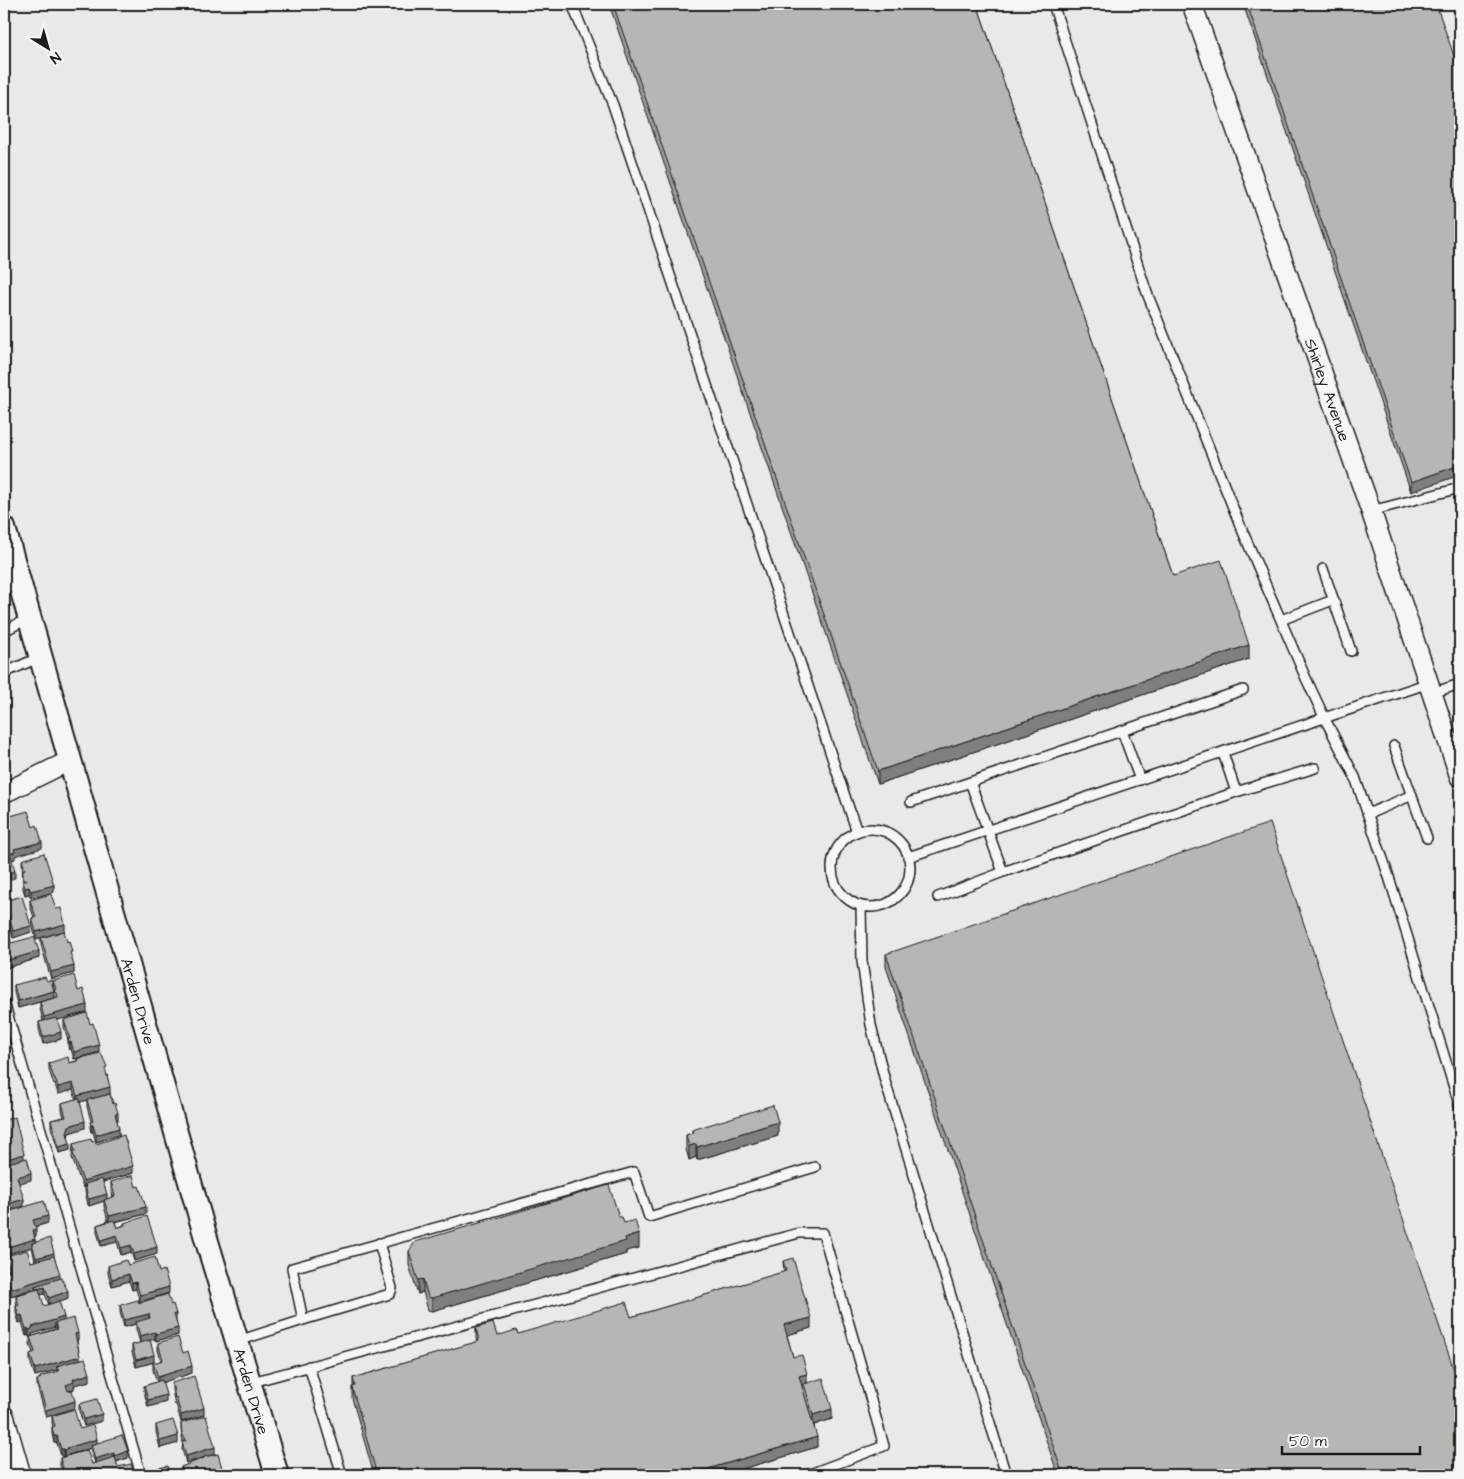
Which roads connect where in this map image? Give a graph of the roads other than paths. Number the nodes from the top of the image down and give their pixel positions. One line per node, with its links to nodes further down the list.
1 (572, 4): 34 (lane)
2 (1053, 4): 11 (lane)
3 (1192, 4): 5 (street, Shirley Avenue)
4 (1460, 488): 5 (lane)
5 (1371, 511): 17 (street, Shirley Avenue)
6 (4, 528): 8 (street, Arden Drive)
7 (1323, 569): 9 (lane)
8 (12, 586): 10 (street, Arden Drive)
9 (1334, 600): 11 (lane); 13 (lane)
10 (29, 618): 12 (lane); 14 (street, Arden Drive)
11 (1281, 620): 19 (lane)
12 (4, 631)
13 (1351, 651)
14 (40, 657): 15 (lane); 23 (street, Arden Drive)
15 (4, 673)
16 (1460, 684): 17 (lane)
17 (1430, 688): 19 (lane); 25 (street, Shirley Avenue)
18 (1243, 690): 20 (lane)
19 (1325, 719): 22 (lane); 32 (lane)
20 (1122, 730): 26 (lane); 27 (lane)
21 (1394, 746): 30 (lane)
22 (1223, 753): 26 (lane); 28 (lane)
23 (69, 761): 29 (street); 45 (street, Arden Drive)
24 (1315, 768): 28 (lane)
25 (1460, 777)
26 (1140, 780): 33 (lane)
27 (970, 782): 31 (lane); 33 (lane)
28 (1236, 792): 37 (lane)
29 (4, 793)
30 (1412, 796): 32 (lane); 35 (lane)
31 (911, 802)
32 (1368, 814): 41 (lane)
33 (988, 830): 36 (lane); 37 (lane)
34 (857, 832): 36 (lane); 39 (lane)
35 (1427, 838)
36 (908, 857): 39 (lane)
37 (1003, 872): 38 (lane)
38 (938, 897)
39 (861, 906): 54 (lane)
40 (4, 1002): 50 (lane)
41 (1460, 1107)
42 (815, 1166): 43 (lane)
43 (379, 1243): 44 (lane); 44 (lane)
44 (303, 1320): 45 (lane)
45 (237, 1342): 47 (street, Arden Drive)
46 (309, 1366): 47 (lane); 52 (lane); 53 (lane)
47 (249, 1383): 51 (street, Arden Drive)
48 (4, 1416): 49 (street)
49 (21, 1475)
50 (141, 1475)
51 (277, 1475)
52 (342, 1475)
53 (807, 1475)
54 (1006, 1475)

